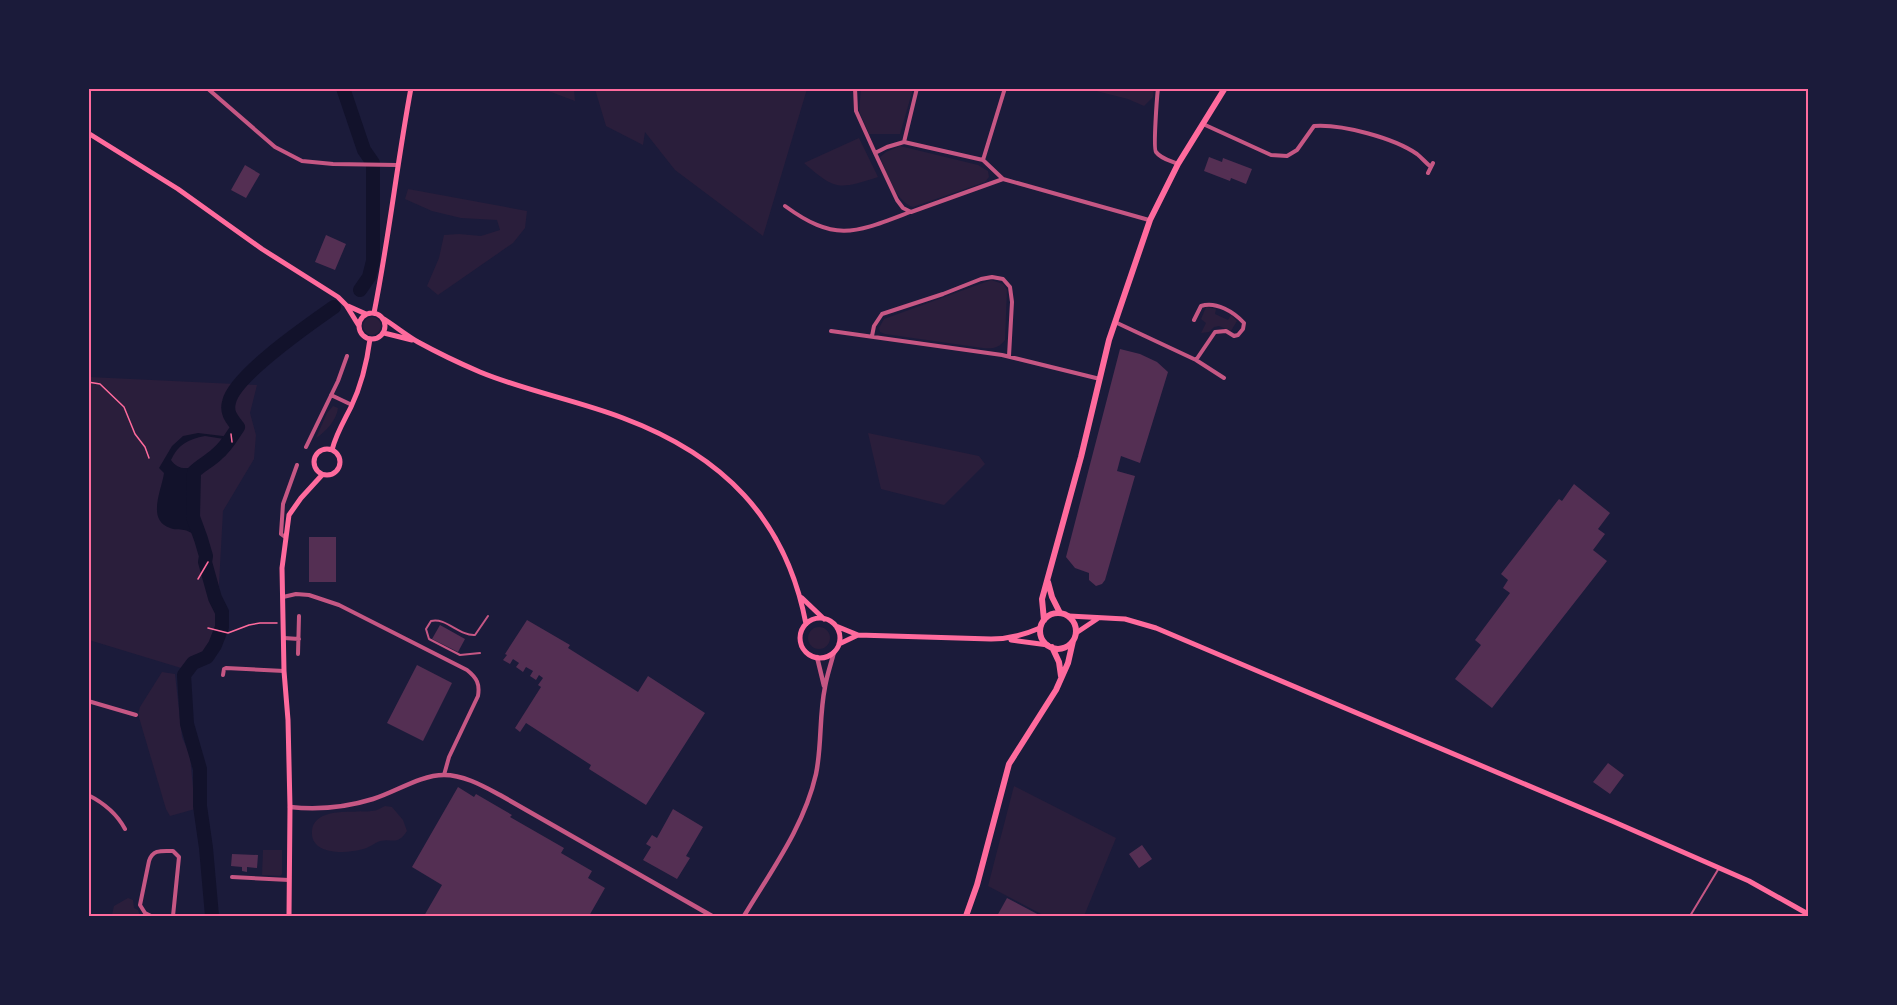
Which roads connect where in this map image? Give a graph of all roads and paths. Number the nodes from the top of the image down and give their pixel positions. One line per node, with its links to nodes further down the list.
1 (207, 88): 14 (street)
2 (411, 88): 14 (main road)
3 (855, 88): 11 (street)
4 (917, 88): 10 (street)
5 (1005, 88): 12 (street)
6 (1158, 88): 13 (street)
7 (1225, 88): 8 (main road)
8 (1203, 124): 13 (main road); 15 (street)
9 (88, 134): 20 (main road)
10 (904, 142): 11 (street); 12 (street)
11 (875, 153): 18 (street)
12 (983, 160): 16 (street)
13 (1178, 164): 19 (main road)
14 (397, 165): 21 (main road)
15 (1428, 173)
16 (1003, 179): 18 (street); 19 (street)
17 (785, 206): 18 (street)
18 (911, 212)
19 (1150, 220): 25 (main road)
20 (346, 306): 22 (main road); 26 (main road)
21 (374, 313): 22 (main road); 23 (main road)
22 (366, 314): 26 (main road)
23 (384, 319): 28 (main road); 31 (main road)
24 (1194, 320): 34 (street)
25 (1115, 322): 34 (street); 35 (main road)
26 (359, 326): 30 (main road)
27 (831, 331): 29 (street)
28 (384, 333): 30 (main road); 31 (main road)
29 (872, 336): 33 (street); 33 (street)
30 (370, 339): 39 (main road)
31 (416, 341): 52 (main road)
32 (347, 356): 38 (street)
33 (1009, 356): 35 (street)
34 (1196, 360): 36 (street)
35 (1100, 378): 50 (main road)
36 (1224, 378)
37 (88, 382): 44 (path)
38 (331, 395): 39 (street); 42 (street)
39 (352, 405): 43 (main road)
40 (231, 434): 41 (path)
41 (232, 442)
42 (306, 447)
43 (332, 450): 46 (main road); 46 (main road)
44 (149, 458)
45 (297, 465): 47 (street)
46 (322, 474): 47 (main road)
47 (285, 537): 51 (main road)
48 (208, 562): 49 (path)
49 (198, 579)
50 (1047, 582): 53 (main road); 59 (main road)
51 (283, 597): 60 (main road); 83 (street)
52 (801, 597): 57 (main road); 61 (main road)
53 (1060, 613): 56 (main road); 59 (main road)
54 (300, 616): 68 (street)
55 (489, 616): 73 (lane)
56 (1069, 616): 58 (main road); 65 (main road)
57 (824, 619): 61 (main road); 62 (main road)
58 (1099, 619): 65 (main road); 87 (main road)
59 (1044, 620): 64 (main road)
60 (284, 623): 63 (path); 67 (main road)
61 (806, 624): 76 (main road)
62 (836, 626): 66 (main road); 71 (main road)
63 (208, 628)
64 (1040, 628): 69 (main road); 72 (main road)
65 (1076, 633): 70 (main road)
66 (858, 635): 69 (main road); 71 (main road)
67 (284, 638): 68 (street); 77 (main road)
68 (298, 639): 75 (street)
69 (1007, 639): 72 (main road)
70 (1073, 641): 72 (main road); 79 (main road)
71 (839, 644): 74 (main road)
72 (1050, 646): 79 (main road)
73 (480, 652)
74 (834, 652): 76 (main road); 80 (street)
75 (298, 654)
76 (817, 657): 80 (street)
77 (284, 670): 78 (street); 85 (main road)
78 (223, 675)
79 (1061, 677): 97 (main road)
80 (824, 688): 96 (street)
81 (88, 701): 82 (street)
82 (136, 716)
83 (444, 775): 85 (street); 95 (street)
84 (88, 795): 86 (street)
85 (290, 807): 89 (main road)
86 (125, 829)
87 (1719, 868): 90 (main road); 98 (lane)
88 (232, 877): 89 (street)
89 (289, 880): 94 (main road)
90 (1803, 910): 91 (main road); 99 (street)
91 (1809, 914)
92 (151, 916): 93 (street)
93 (173, 916)
94 (289, 916)
95 (712, 916)
96 (744, 916)
97 (966, 916)
98 (1690, 916)
99 (1799, 916)

